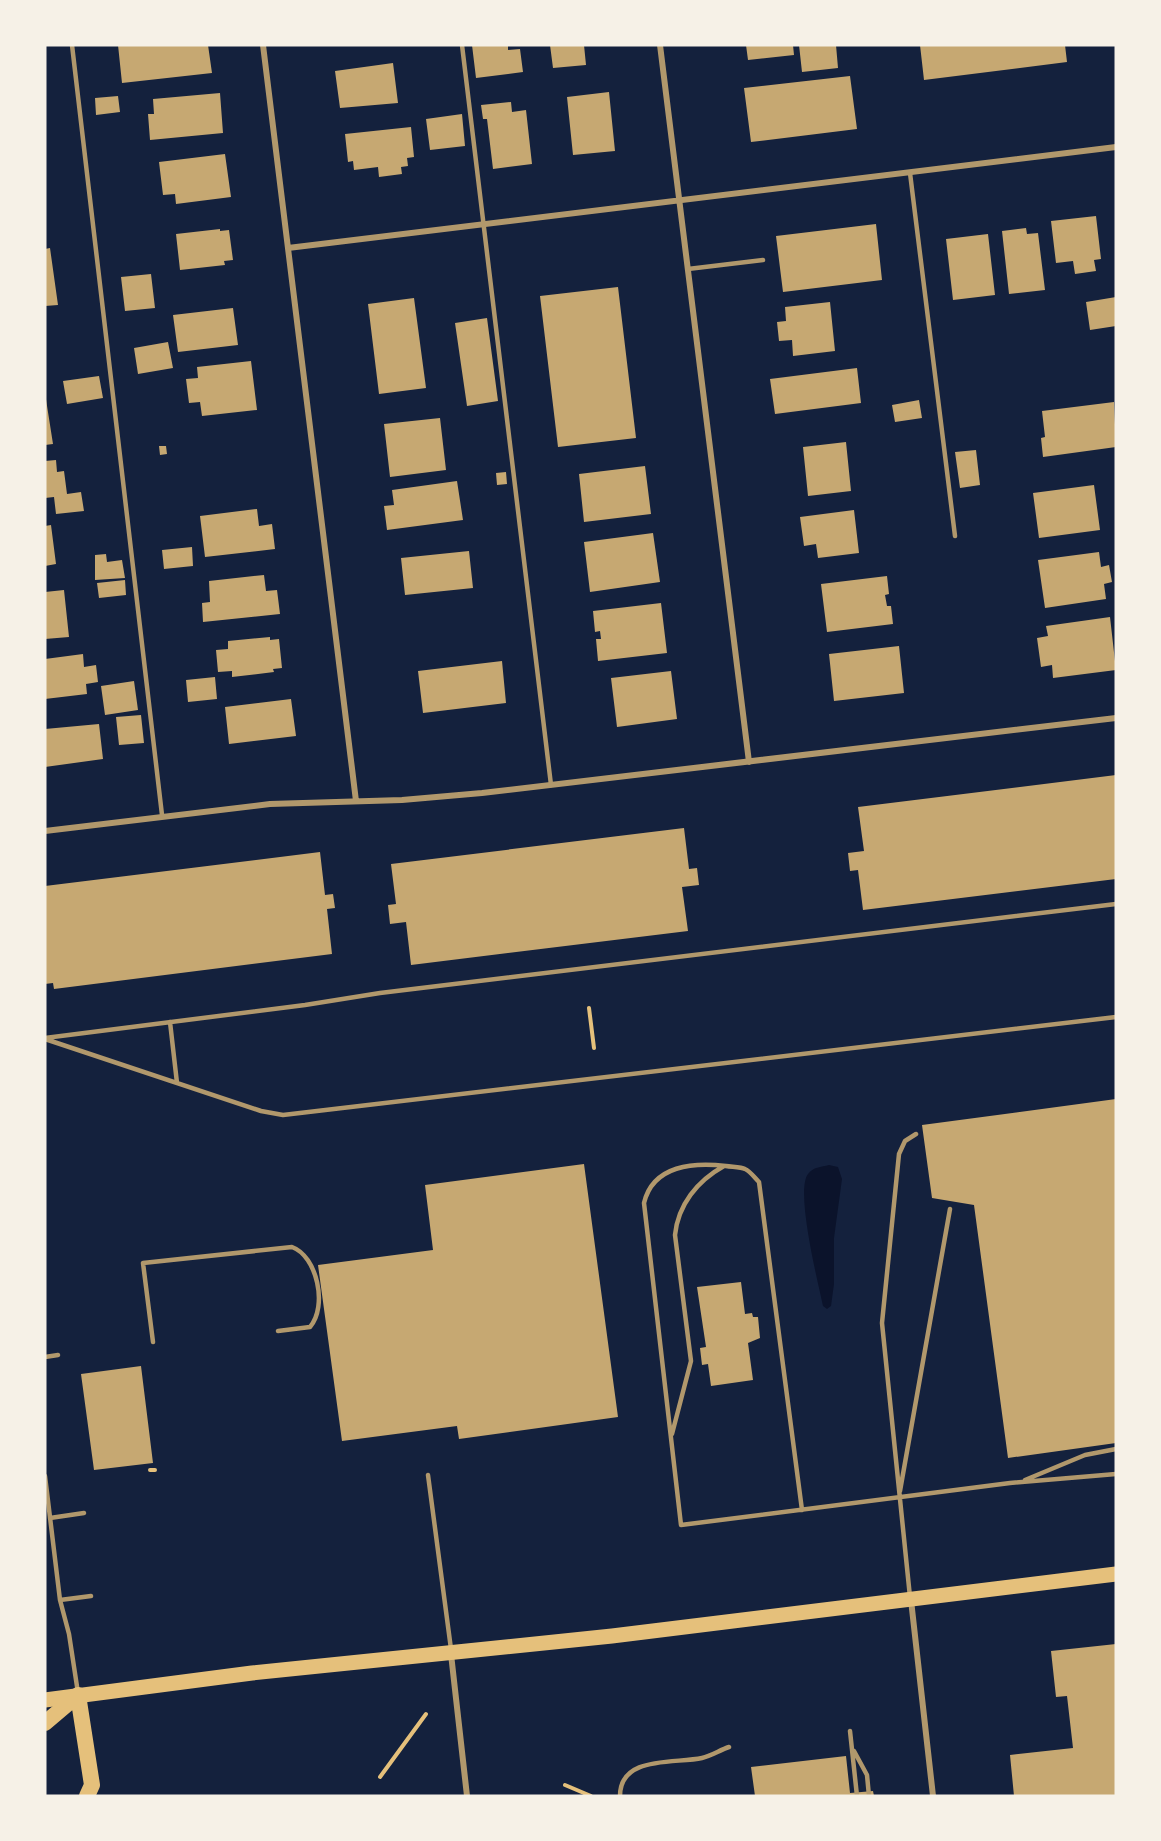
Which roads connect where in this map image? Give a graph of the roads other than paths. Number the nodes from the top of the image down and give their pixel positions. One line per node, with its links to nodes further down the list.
1 (72, 45): 17 (lane)
2 (263, 45): 9 (street)
3 (462, 45): 8 (lane)
4 (660, 45): 7 (street)
5 (1116, 147): 6 (street)
6 (910, 173): 7 (street); 12 (lane)
7 (679, 201): 8 (street); 11 (street)
8 (483, 224): 9 (street); 15 (lane)
9 (288, 248): 16 (street)
10 (764, 260): 11 (lane)
11 (688, 269): 14 (street)
12 (955, 536)
13 (1116, 718): 14 (street)
14 (749, 762): 15 (street)
15 (550, 785): 16 (street)
16 (356, 801): 17 (street)
17 (162, 815): 18 (street)
18 (45, 831)
19 (1116, 904): 21 (lane)
20 (1116, 1017): 23 (lane)
21 (170, 1022): 22 (lane); 23 (lane)
22 (45, 1038): 23 (lane)
23 (177, 1083)
24 (916, 1134): 38 (lane)
25 (724, 1166): 31 (lane); 31 (lane); 39 (lane)
26 (950, 1209): 38 (lane)
27 (278, 1331): 28 (lane)
28 (153, 1342)
29 (58, 1355): 30 (lane)
30 (45, 1357)
31 (671, 1436): 39 (lane)
32 (1116, 1449): 36 (lane)
33 (428, 1474): 46 (lane)
34 (1116, 1474): 36 (lane)
35 (45, 1476): 37 (lane)
36 (1020, 1482): 38 (lane)
37 (46, 1484): 41 (lane)
38 (899, 1497): 39 (lane); 45 (lane)
39 (802, 1510)
40 (84, 1513): 41 (lane)
41 (50, 1518): 44 (lane)
42 (1116, 1574): 45 (main road)
43 (91, 1596): 44 (lane)
44 (60, 1600): 47 (lane)
45 (911, 1600): 46 (main road); 58 (street)
46 (451, 1652): 47 (main road); 54 (street)
47 (78, 1695): 48 (main road); 49 (highway); 53 (highway)
48 (45, 1700)
49 (45, 1723)
50 (850, 1731): 52 (lane)
51 (729, 1747): 55 (lane)
52 (854, 1749): 56 (lane); 57 (lane)
53 (91, 1792)
54 (467, 1796)
55 (620, 1796)
56 (857, 1796)
57 (869, 1796)
58 (933, 1796)

